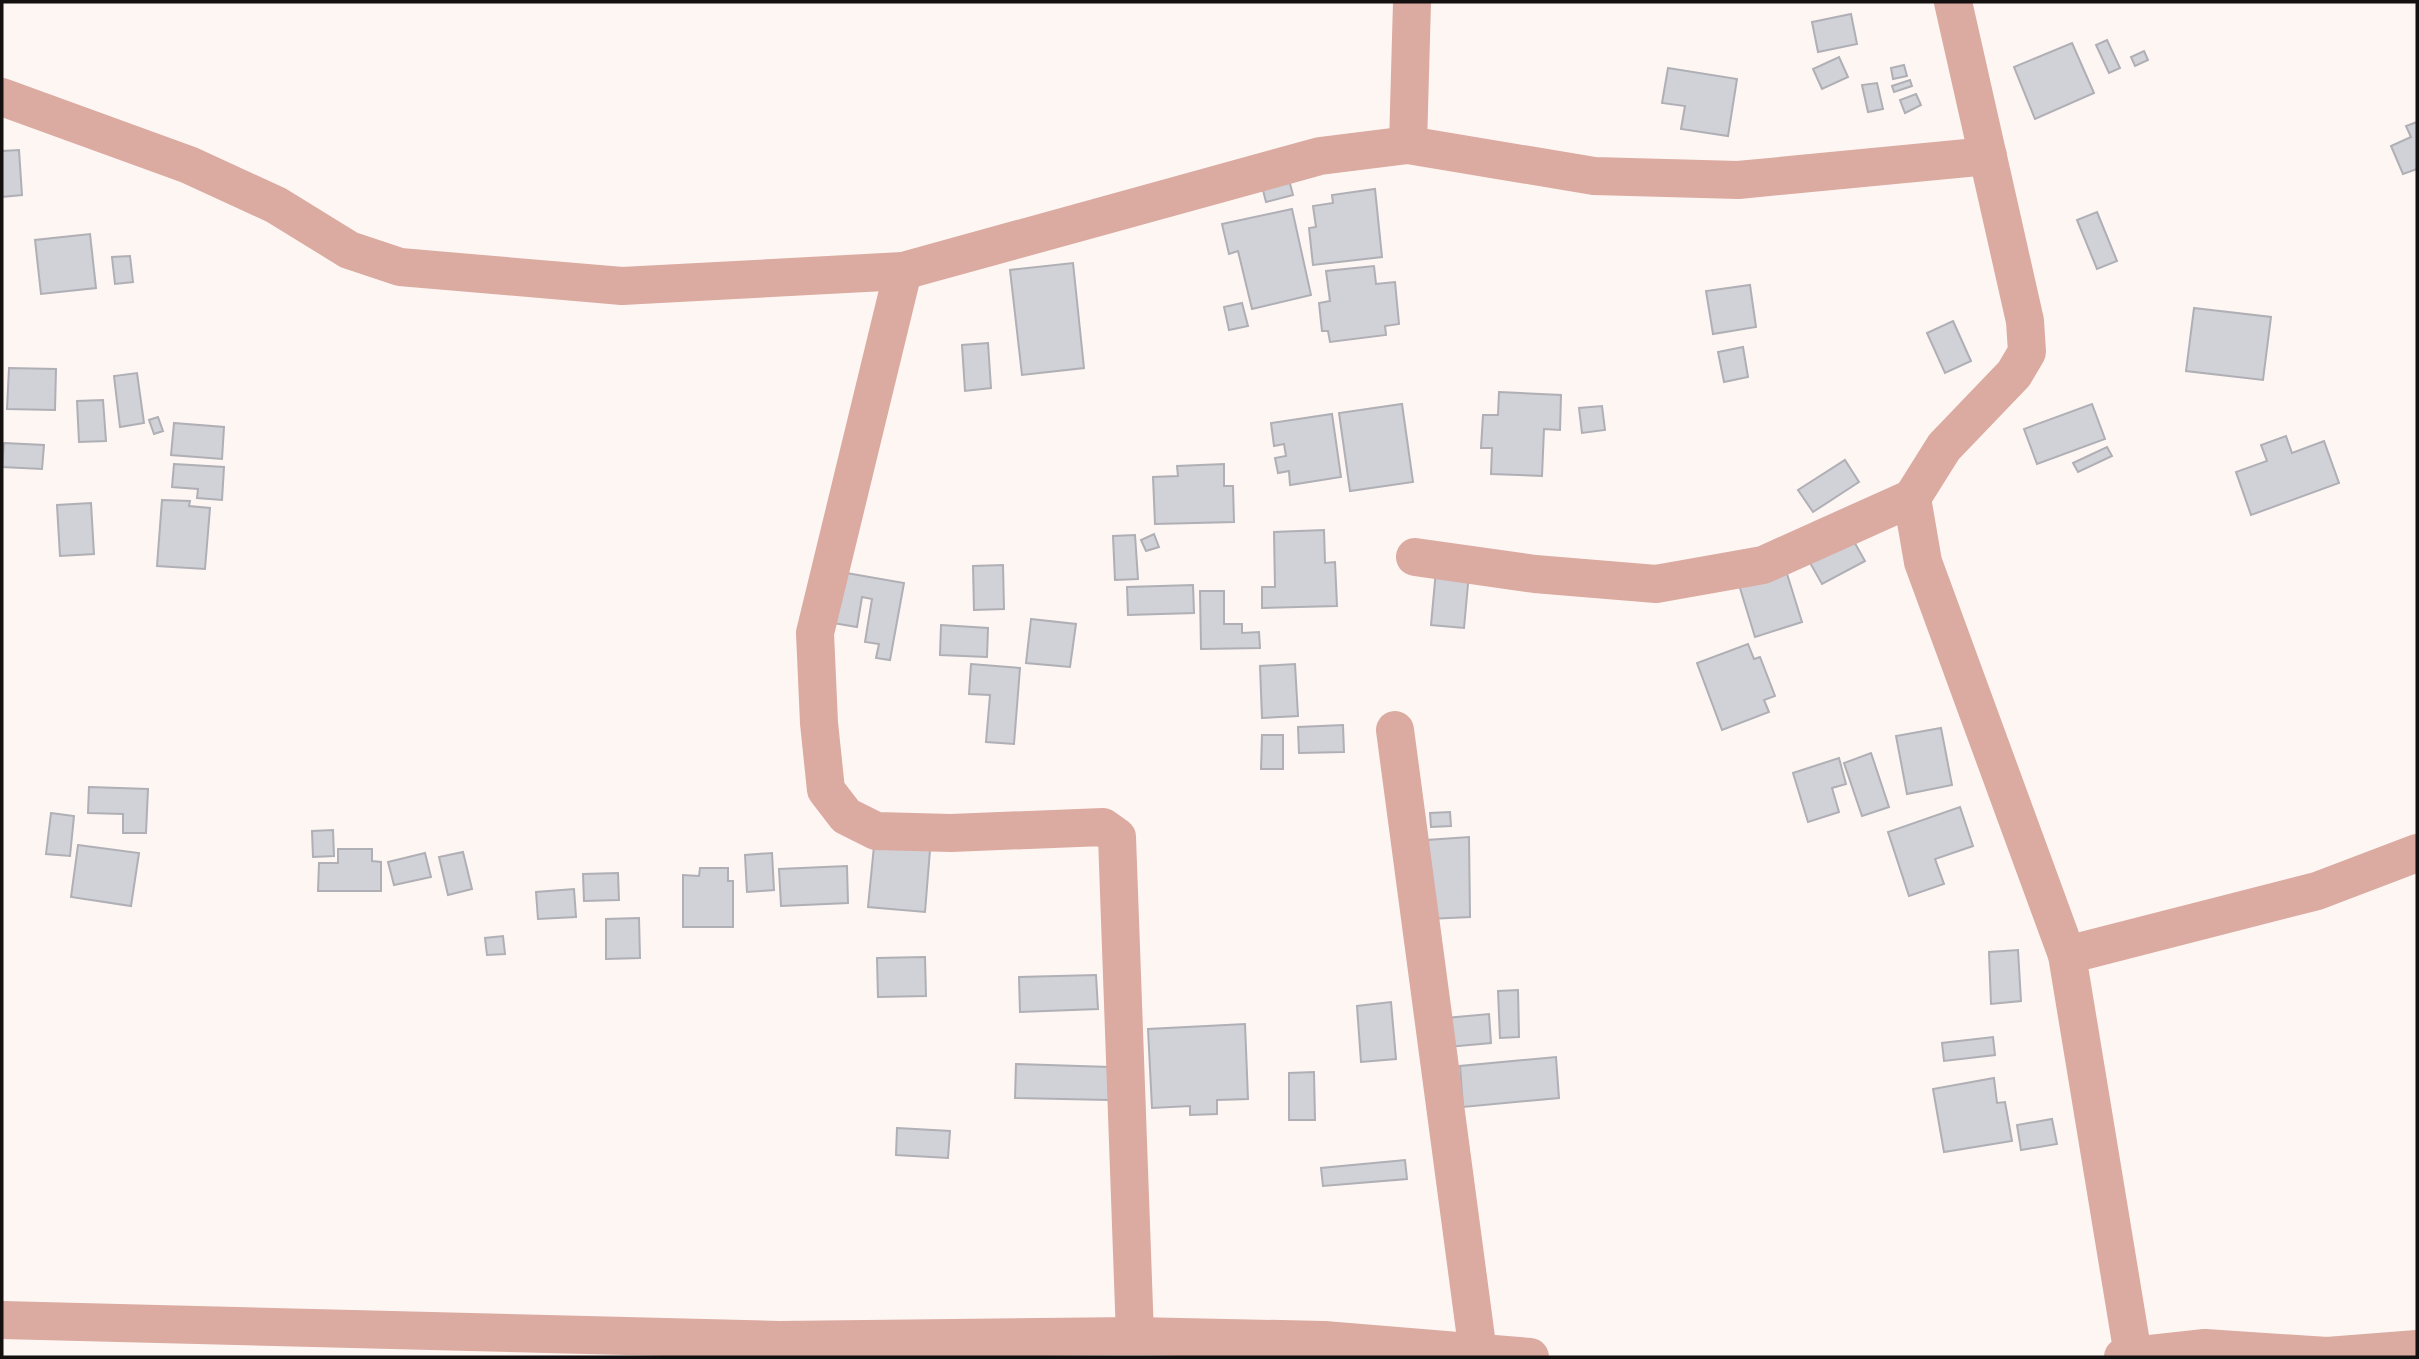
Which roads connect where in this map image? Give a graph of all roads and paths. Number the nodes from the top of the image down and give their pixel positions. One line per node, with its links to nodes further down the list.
1 (1412, 2): 4 (street)
2 (1953, 2): 5 (street)
3 (2, 97): 6 (street)
4 (1408, 145): 5 (street); 6 (street)
5 (1988, 156): 7 (street)
6 (903, 271): 13 (street)
7 (1912, 498): 8 (street); 11 (street)
8 (1415, 557)
9 (1395, 730): 15 (street)
10 (2417, 853): 11 (street)
11 (2067, 955): 16 (street)
12 (2, 1320): 13 (street)
13 (1135, 1336): 15 (street)
14 (2417, 1349): 16 (street)
15 (1478, 1353): 17 (street)
16 (2128, 1356)
17 (1530, 1357)

